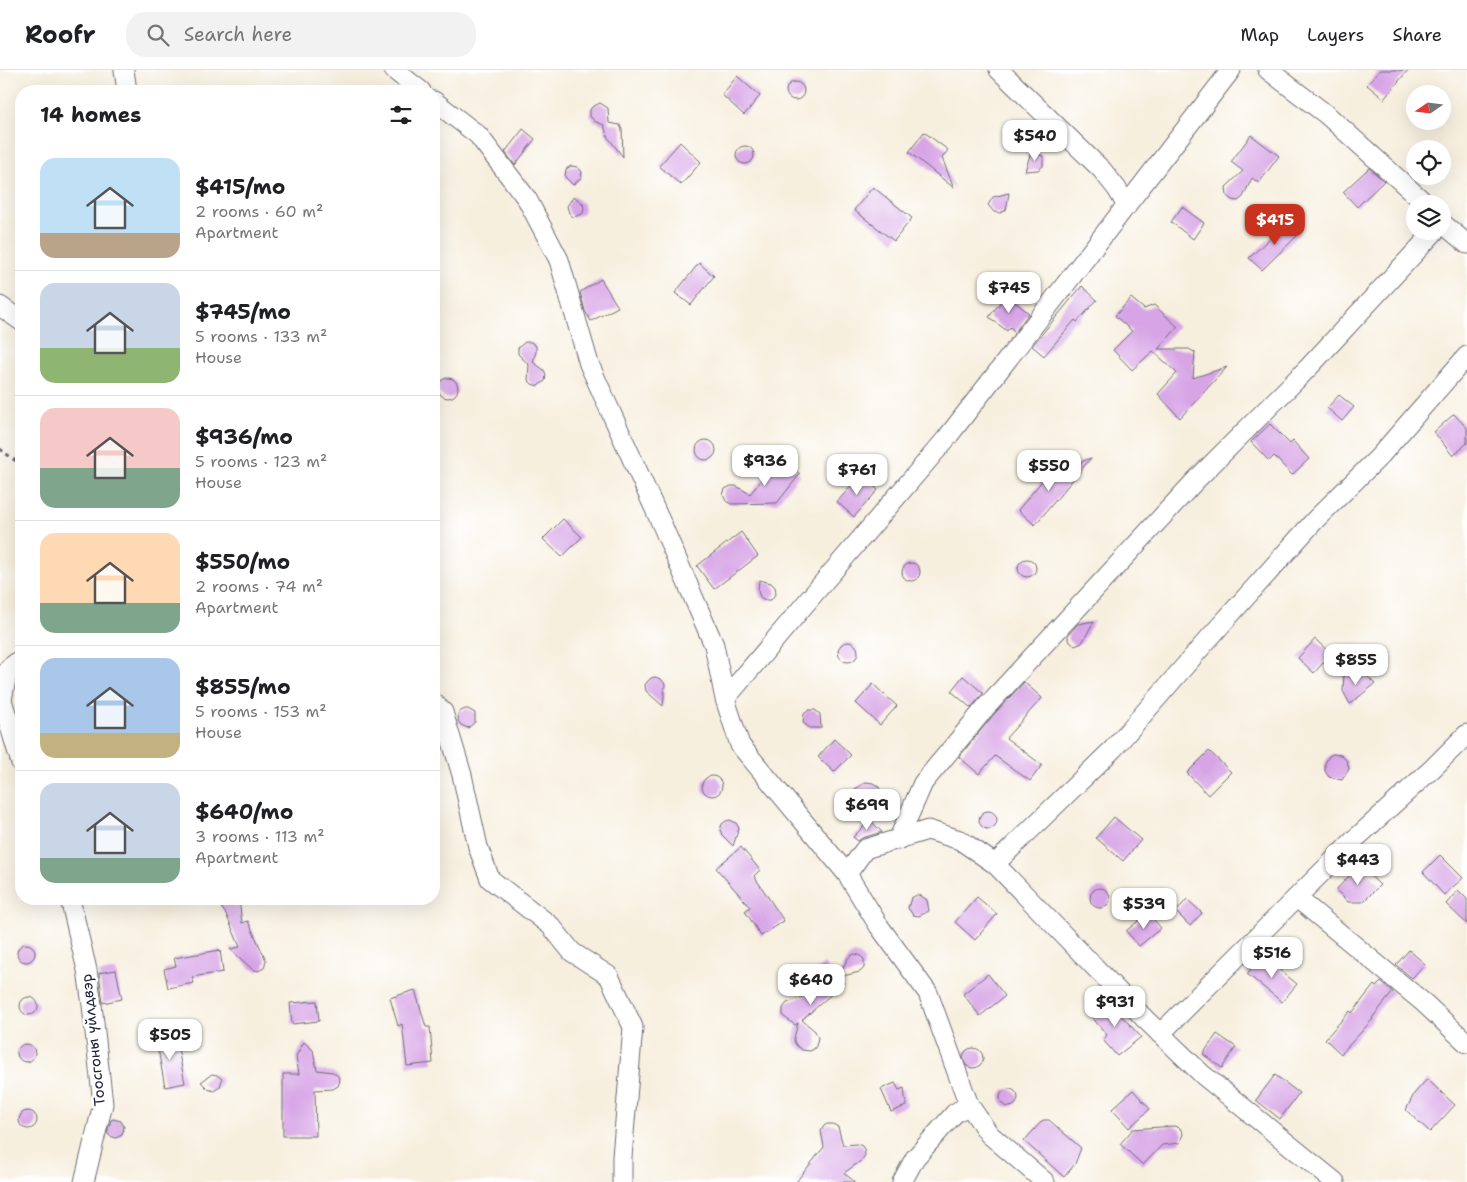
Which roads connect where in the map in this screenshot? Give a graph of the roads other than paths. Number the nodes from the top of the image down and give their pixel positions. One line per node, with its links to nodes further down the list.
1 (124, 70): 6 (street)
2 (394, 70): 7 (street)
3 (999, 70): 10 (street)
4 (1231, 70): 10 (street)
5 (1268, 70): 9 (street)
6 (126, 85)
7 (413, 85)
8 (440, 106): 18 (street)
9 (1416, 195)
10 (1127, 206): 18 (street)
11 (1451, 231): 13 (street)
12 (1427, 240): 22 (street)
13 (1467, 244)
14 (0, 306): 15 (street)
15 (15, 317)
16 (1467, 356): 23 (street)
17 (15, 664): 21 (street)
18 (725, 699): 24 (street)
19 (440, 709): 31 (street)
20 (1467, 734): 25 (street)
21 (15, 742)
22 (898, 840): 23 (street); 24 (street)
23 (995, 864): 27 (street)
24 (847, 874): 29 (street)
25 (1297, 898): 27 (street); 28 (street)
26 (71, 905): 30 (street, Тоосгоны үйлдвэр)
27 (1160, 1034): 34 (street)
28 (1467, 1043)
29 (969, 1105): 32 (street); 33 (street)
30 (84, 1182)
31 (622, 1182)
32 (902, 1182)
33 (1045, 1182)
34 (1335, 1182)

